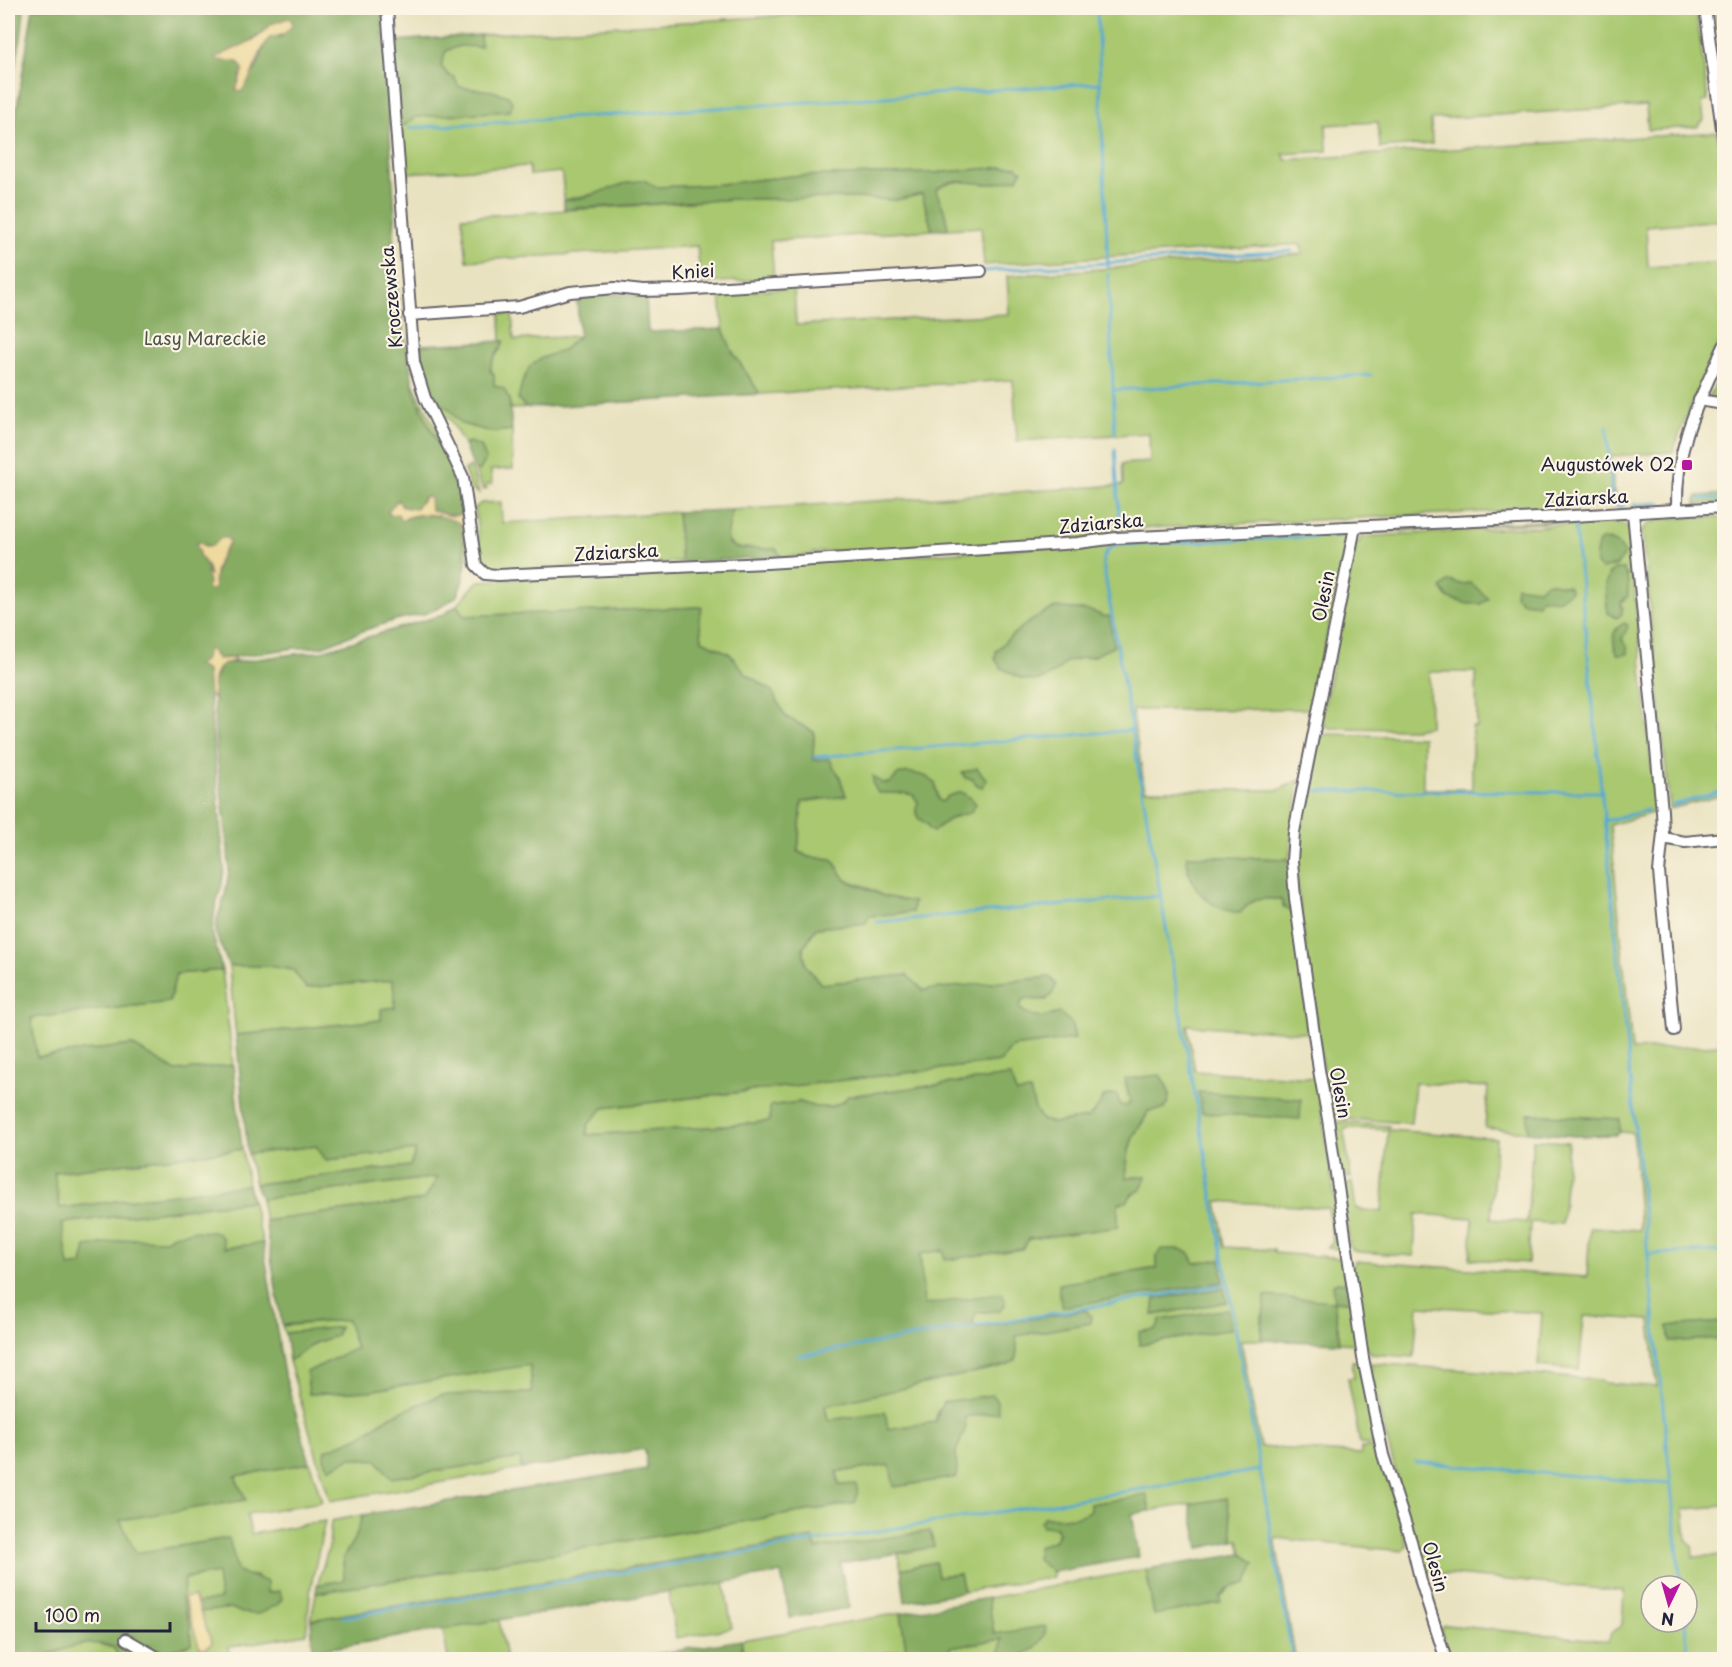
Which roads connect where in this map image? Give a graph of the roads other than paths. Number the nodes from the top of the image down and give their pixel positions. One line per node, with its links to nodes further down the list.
1 (387, 8): 5 (street, Kroczewska)
2 (1705, 8): 3 (street)
3 (1725, 143)
4 (981, 271): 5 (street, Kniei)
5 (409, 315): 13 (street, Kroczewska)
6 (1725, 346): 7 (street)
7 (1699, 400): 8 (street); 10 (street)
8 (1725, 404)
9 (1725, 507): 10 (street, Zdziarska)
10 (1677, 510): 11 (street, Zdziarska)
11 (1633, 513): 12 (street, Zdziarska); 14 (street)
12 (1355, 527): 13 (street, Zdziarska); 19 (street, Olesin)
13 (480, 571)
14 (1663, 838): 15 (street); 16 (street)
15 (1725, 838)
16 (1674, 1030)
17 (126, 1639): 18 (street)
18 (162, 1659)
19 (1446, 1659)

